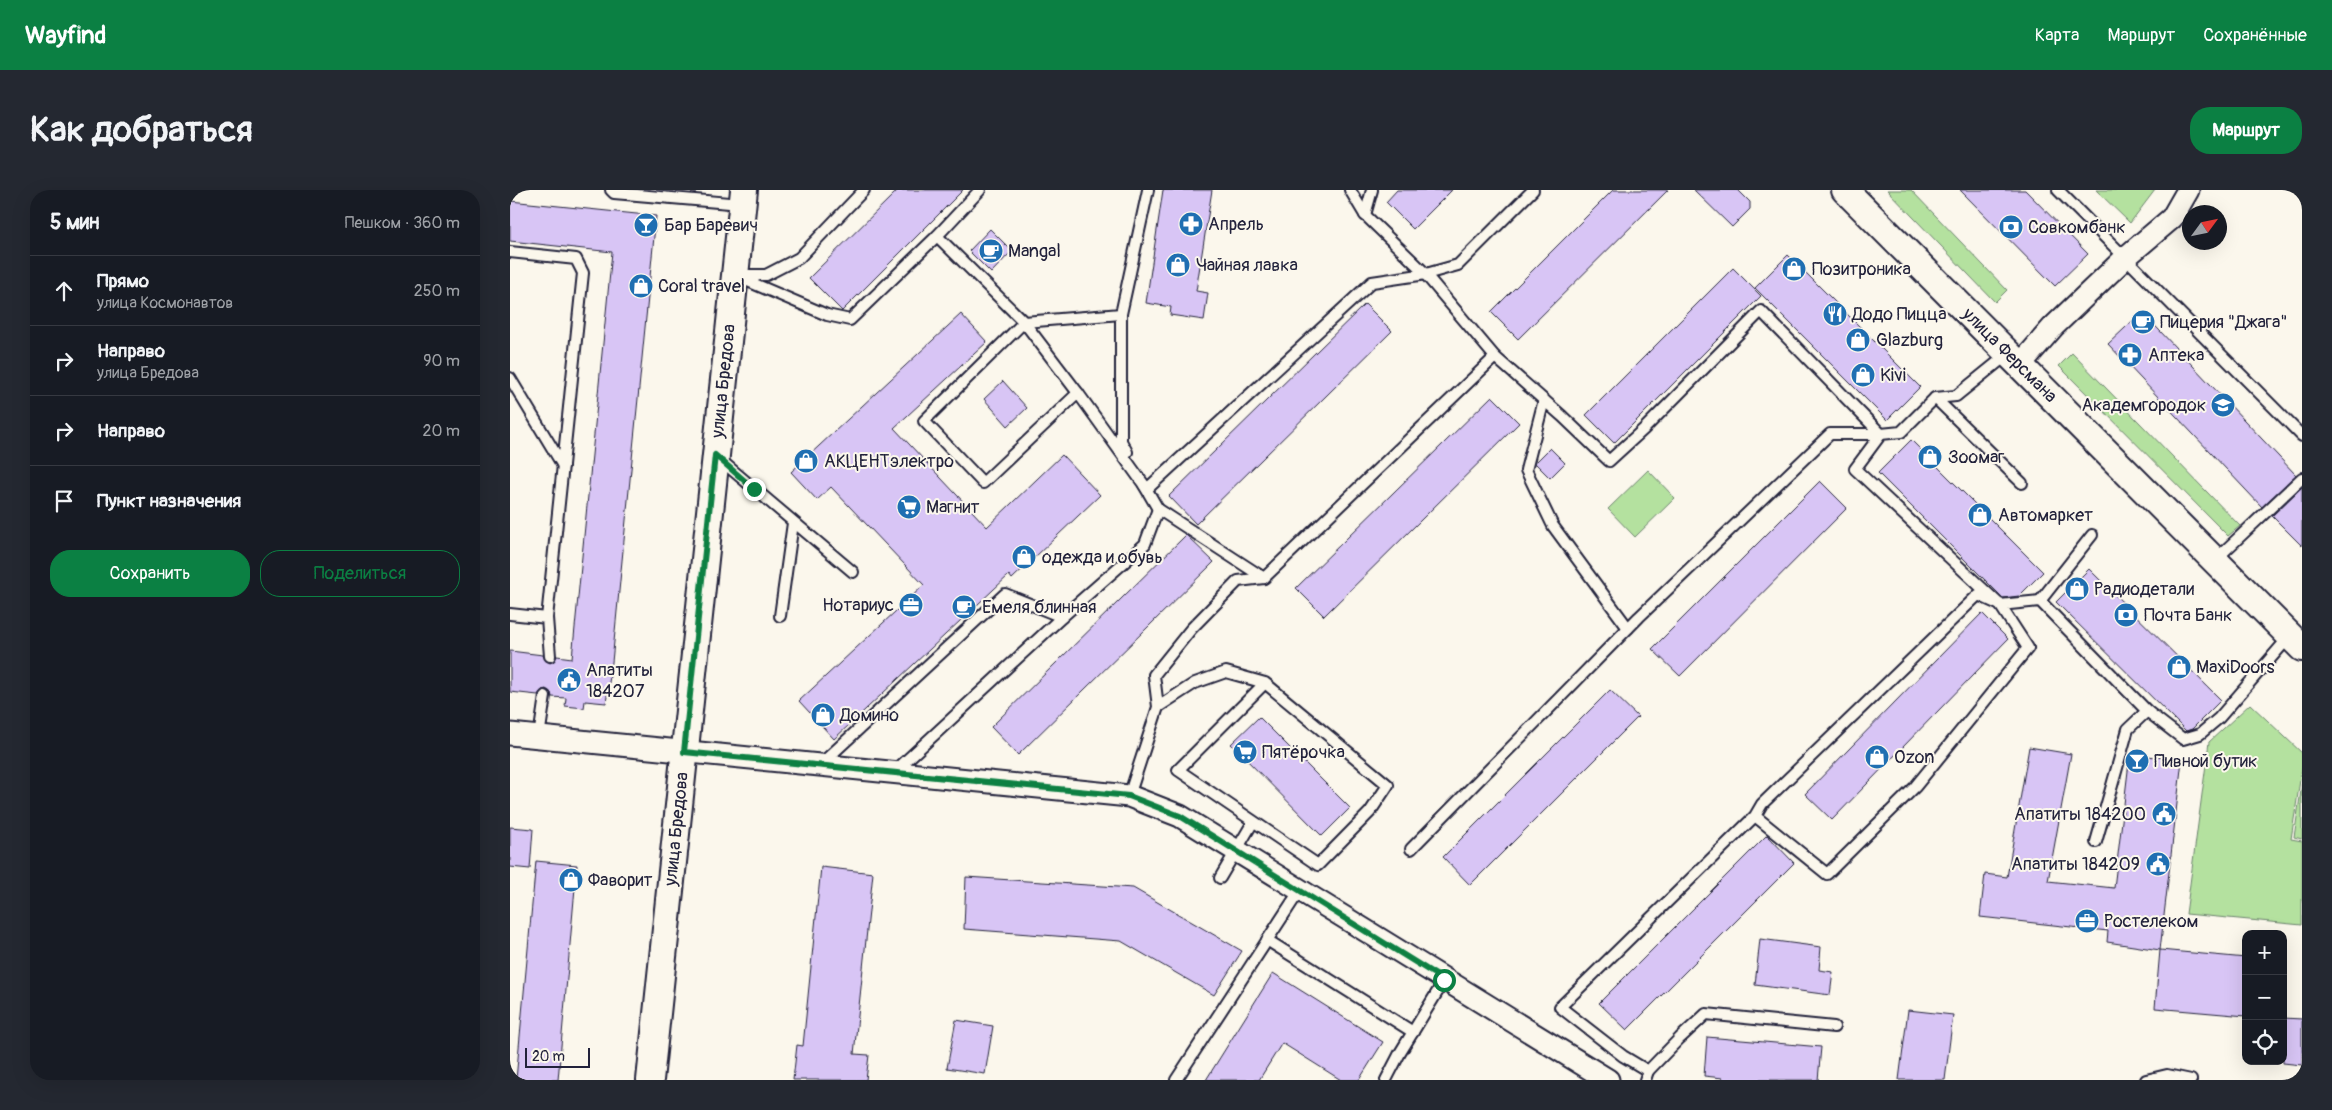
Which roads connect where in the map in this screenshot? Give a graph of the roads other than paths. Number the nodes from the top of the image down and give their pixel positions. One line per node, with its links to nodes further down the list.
1 (611, 190): 11 (lane)
2 (864, 190): 17 (lane)
3 (980, 190): 13 (lane)
4 (1148, 190): 18 (lane)
5 (1350, 190): 12 (lane)
6 (1372, 190): 12 (lane)
7 (1533, 190): 16 (lane)
8 (1845, 190): 21 (street, улица Ферсмана)
9 (2058, 190): 15 (lane)
10 (2188, 190): 15 (street)
11 (744, 197): 17 (street, улица Бредова)
12 (1365, 215): 16 (lane)
13 (937, 236): 17 (lane); 19 (lane)
14 (510, 252): 29 (lane)
15 (2126, 257): 21 (street); 27 (lane)
16 (1426, 274): 20 (lane); 32 (lane)
17 (735, 276): 28 (street, улица Бредова)
18 (1121, 314): 19 (lane); 32 (lane)
19 (1024, 322): 23 (lane); 23 (lane)
20 (1495, 356): 25 (lane); 38 (lane)
21 (2015, 359): 24 (lane); 36 (street, улица Ферсмана)
22 (510, 378): 29 (lane)
23 (1078, 393): 32 (lane)
24 (1935, 398): 26 (lane); 31 (lane)
25 (1544, 400): 26 (lane); 45 (lane)
26 (1881, 434): 40 (lane); 45 (lane)
27 (2302, 436)
28 (715, 455): 34 (lane); 54 (street, улица Бредова)
29 (563, 466): 44 (lane)
30 (2302, 478): 36 (lane)
31 (2022, 483)
32 (1147, 489): 33 (lane)
33 (1158, 509): 38 (lane); 43 (lane)
34 (793, 523): 37 (lane); 42 (lane)
35 (2092, 535): 39 (lane)
36 (2214, 561): 46 (street, улица Ферсмана)
37 (853, 572)
38 (1264, 578): 50 (lane)
39 (2040, 601): 40 (lane); 51 (lane)
40 (2000, 605): 58 (lane); 58 (lane)
41 (510, 614): 44 (lane)
42 (780, 616)
43 (1062, 617): 55 (lane); 56 (lane)
44 (547, 618): 47 (lane)
45 (1628, 628): 62 (lane)
46 (2296, 642): 51 (lane)
47 (550, 656)
48 (1265, 683): 50 (lane); 59 (lane); 59 (lane)
49 (545, 696): 53 (lane)
50 (1158, 707): 57 (lane)
51 (2147, 711): 60 (lane)
52 (510, 734): 53 (street)
53 (539, 737): 54 (street)
54 (684, 752): 55 (street); 70 (street, улица Бредова)
55 (818, 766): 56 (street)
56 (893, 773): 57 (street)
57 (1129, 796): 61 (street)
58 (1756, 816): 69 (lane)
59 (1253, 822): 61 (lane)
60 (2096, 842)
61 (1236, 850): 63 (lane); 64 (street)
62 (1411, 850)
63 (1220, 878)
64 (1300, 890): 65 (lane); 66 (street)
65 (1267, 940): 68 (lane); 71 (lane)
66 (1444, 980): 68 (lane); 73 (street)
67 (1834, 1027): 69 (lane)
68 (1413, 1032): 72 (lane)
69 (1646, 1075)
70 (650, 1080)
71 (1176, 1080)
72 (1386, 1080)
73 (1608, 1080)
74 (2146, 1080): 75 (lane)
75 (2191, 1080)

